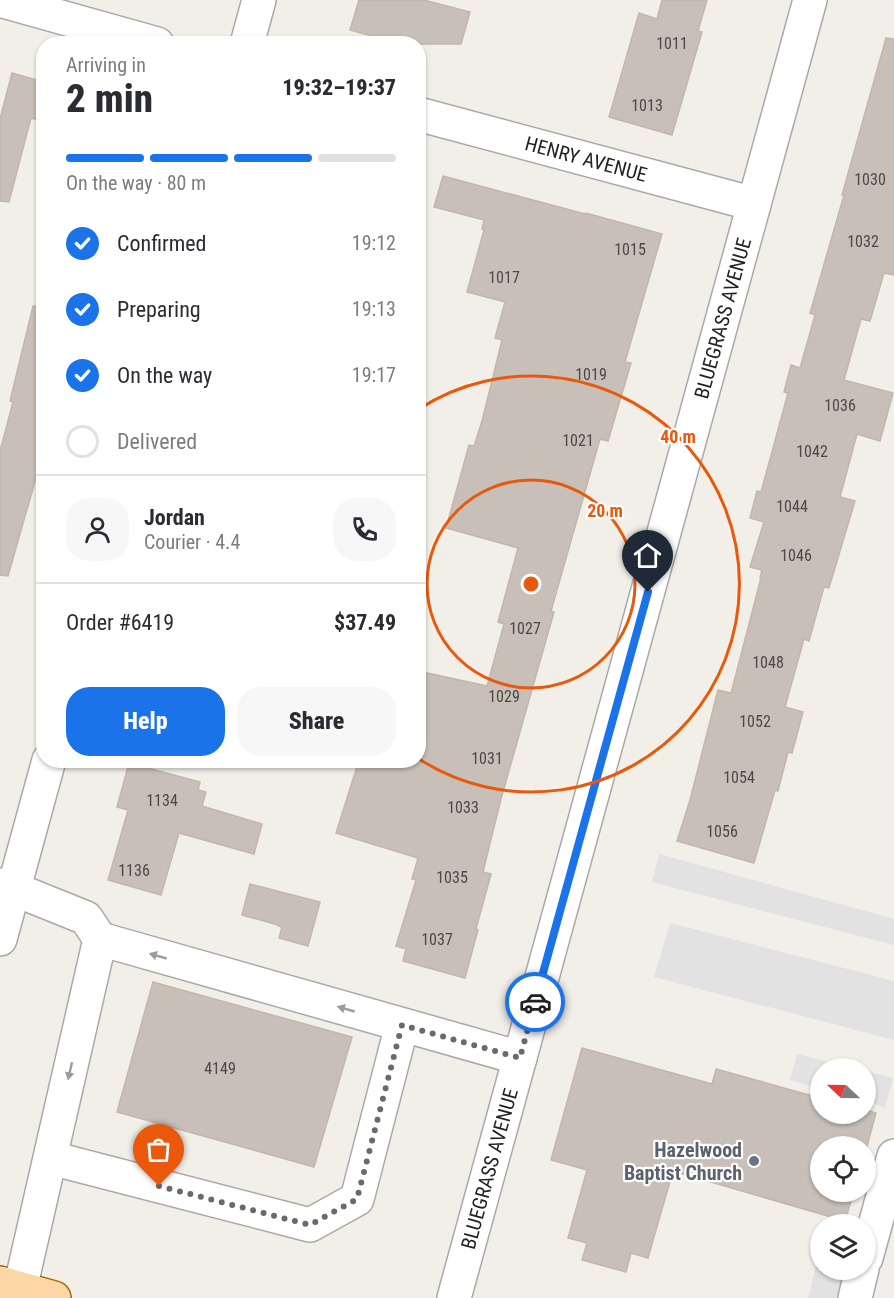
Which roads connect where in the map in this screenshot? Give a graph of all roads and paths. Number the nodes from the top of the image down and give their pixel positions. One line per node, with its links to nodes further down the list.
1 (0, 0): 4 (street)
2 (259, 0): 5 (street)
3 (810, 0): 7 (street, BLUEGRASS AVENUE)
4 (128, 36)
5 (248, 36)
6 (426, 116): 7 (street, HENRY AVENUE)
7 (754, 204): 13 (street, BLUEGRASS AVENUE)
8 (46, 768): 9 (street)
9 (7, 887): 10 (street); 11 (street)
10 (0, 939)
11 (100, 939): 12 (street, one-way to 11); 15 (street, one-way to 15)
12 (402, 1025): 13 (street); 15 (street)
13 (520, 1058): 20 (street, BLUEGRASS AVENUE)
14 (894, 1156): 16 (street)
15 (51, 1158): 18 (street)
16 (876, 1222)
17 (859, 1280): 21 (street)
18 (10, 1286): 19 (main road)
19 (54, 1298)
20 (454, 1298)
21 (855, 1298)

